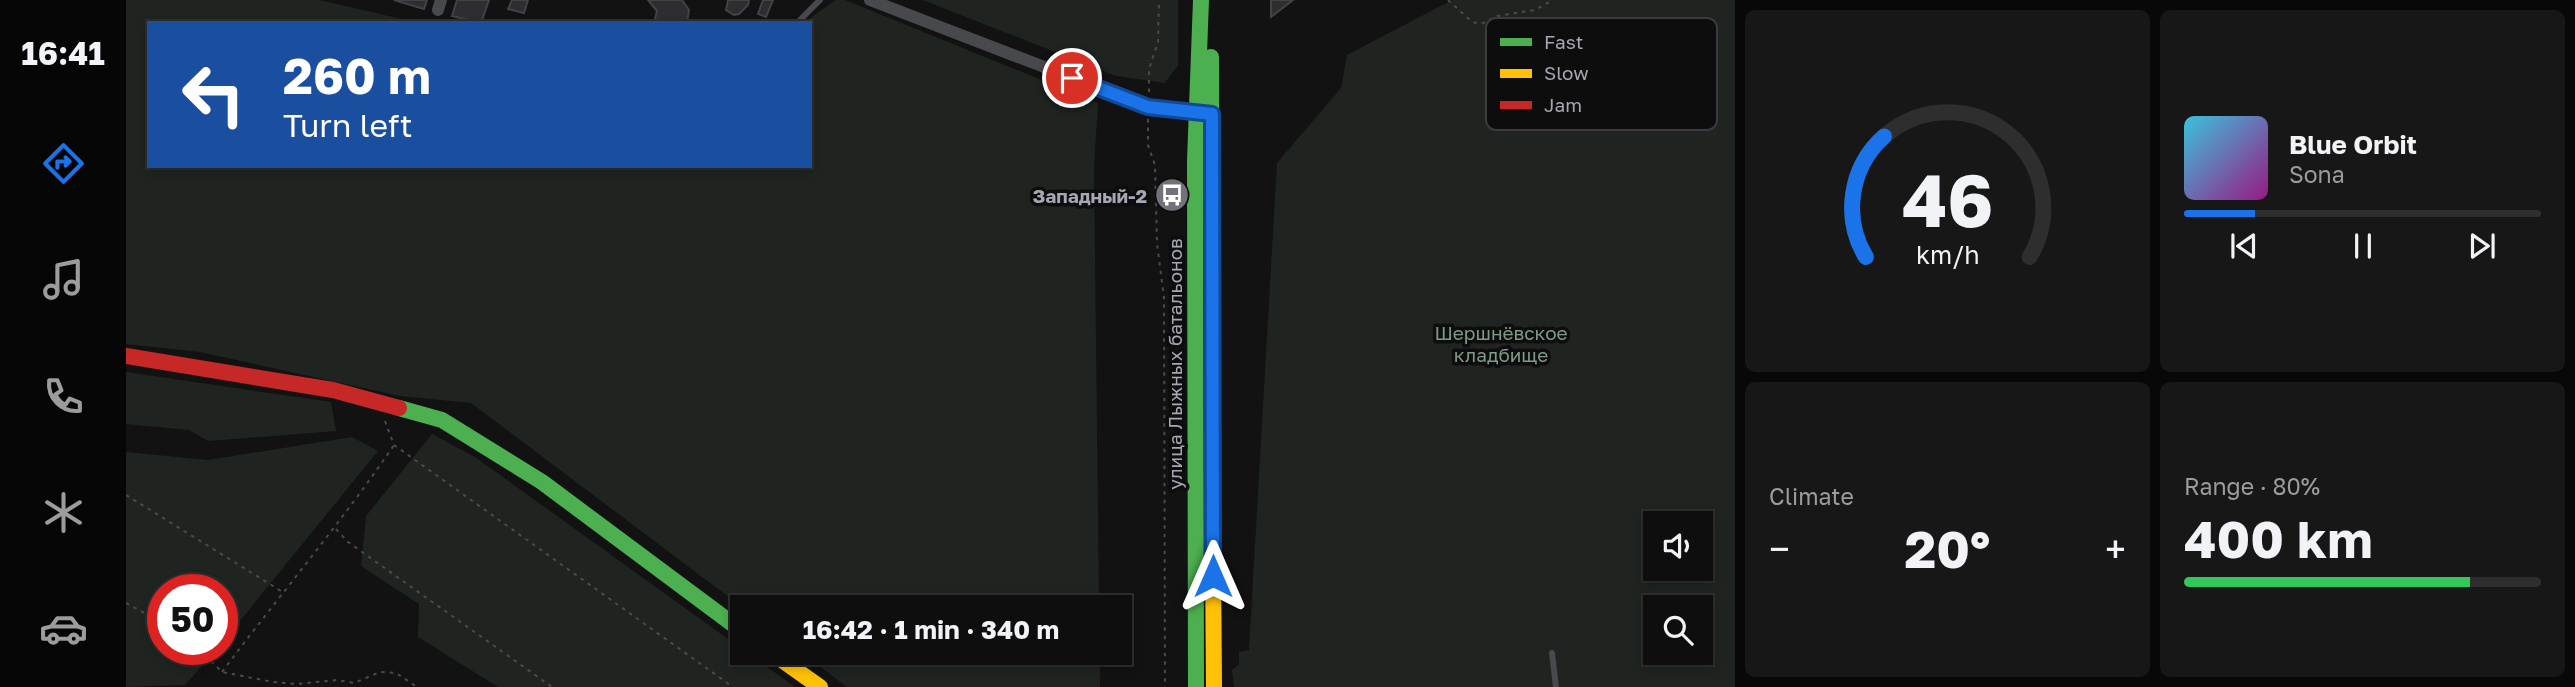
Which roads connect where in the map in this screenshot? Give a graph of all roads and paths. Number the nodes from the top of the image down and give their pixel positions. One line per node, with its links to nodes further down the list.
1 (820, 0): 9 (lane)
2 (870, 0): 12 (street)
3 (1159, 0): 11 (path)
4 (1201, 0): 12 (main road, улица Лыжных батальонов)
5 (1211, 0): 12 (main road, улица Лыжных батальонов)
6 (1448, 0): 10 (path)
7 (1553, 0): 8 (path)
8 (1493, 18)
9 (799, 21)
10 (1486, 21)
11 (1158, 42)
12 (1205, 113): 32 (main road, улица Лыжных батальонов); 33 (main road, улица Лыжных батальонов)
13 (1155, 165): 31 (path)
14 (126, 356): 15 (main road)
15 (383, 403): 16 (path); 22 (main road)
16 (394, 445): 18 (path); 29 (path)
17 (126, 495): 19 (path)
18 (335, 527): 19 (path); 28 (path)
19 (282, 591): 26 (path)
20 (126, 603): 21 (path)
21 (147, 614)
22 (730, 622)
23 (1552, 653): 34 (lane)
24 (215, 665): 26 (path)
25 (789, 665): 30 (main road)
26 (222, 672): 27 (path)
27 (417, 687)
28 (552, 687)
29 (733, 687)
30 (820, 687)
31 (1165, 687)
32 (1196, 687)
33 (1214, 687)
34 (1556, 687)

